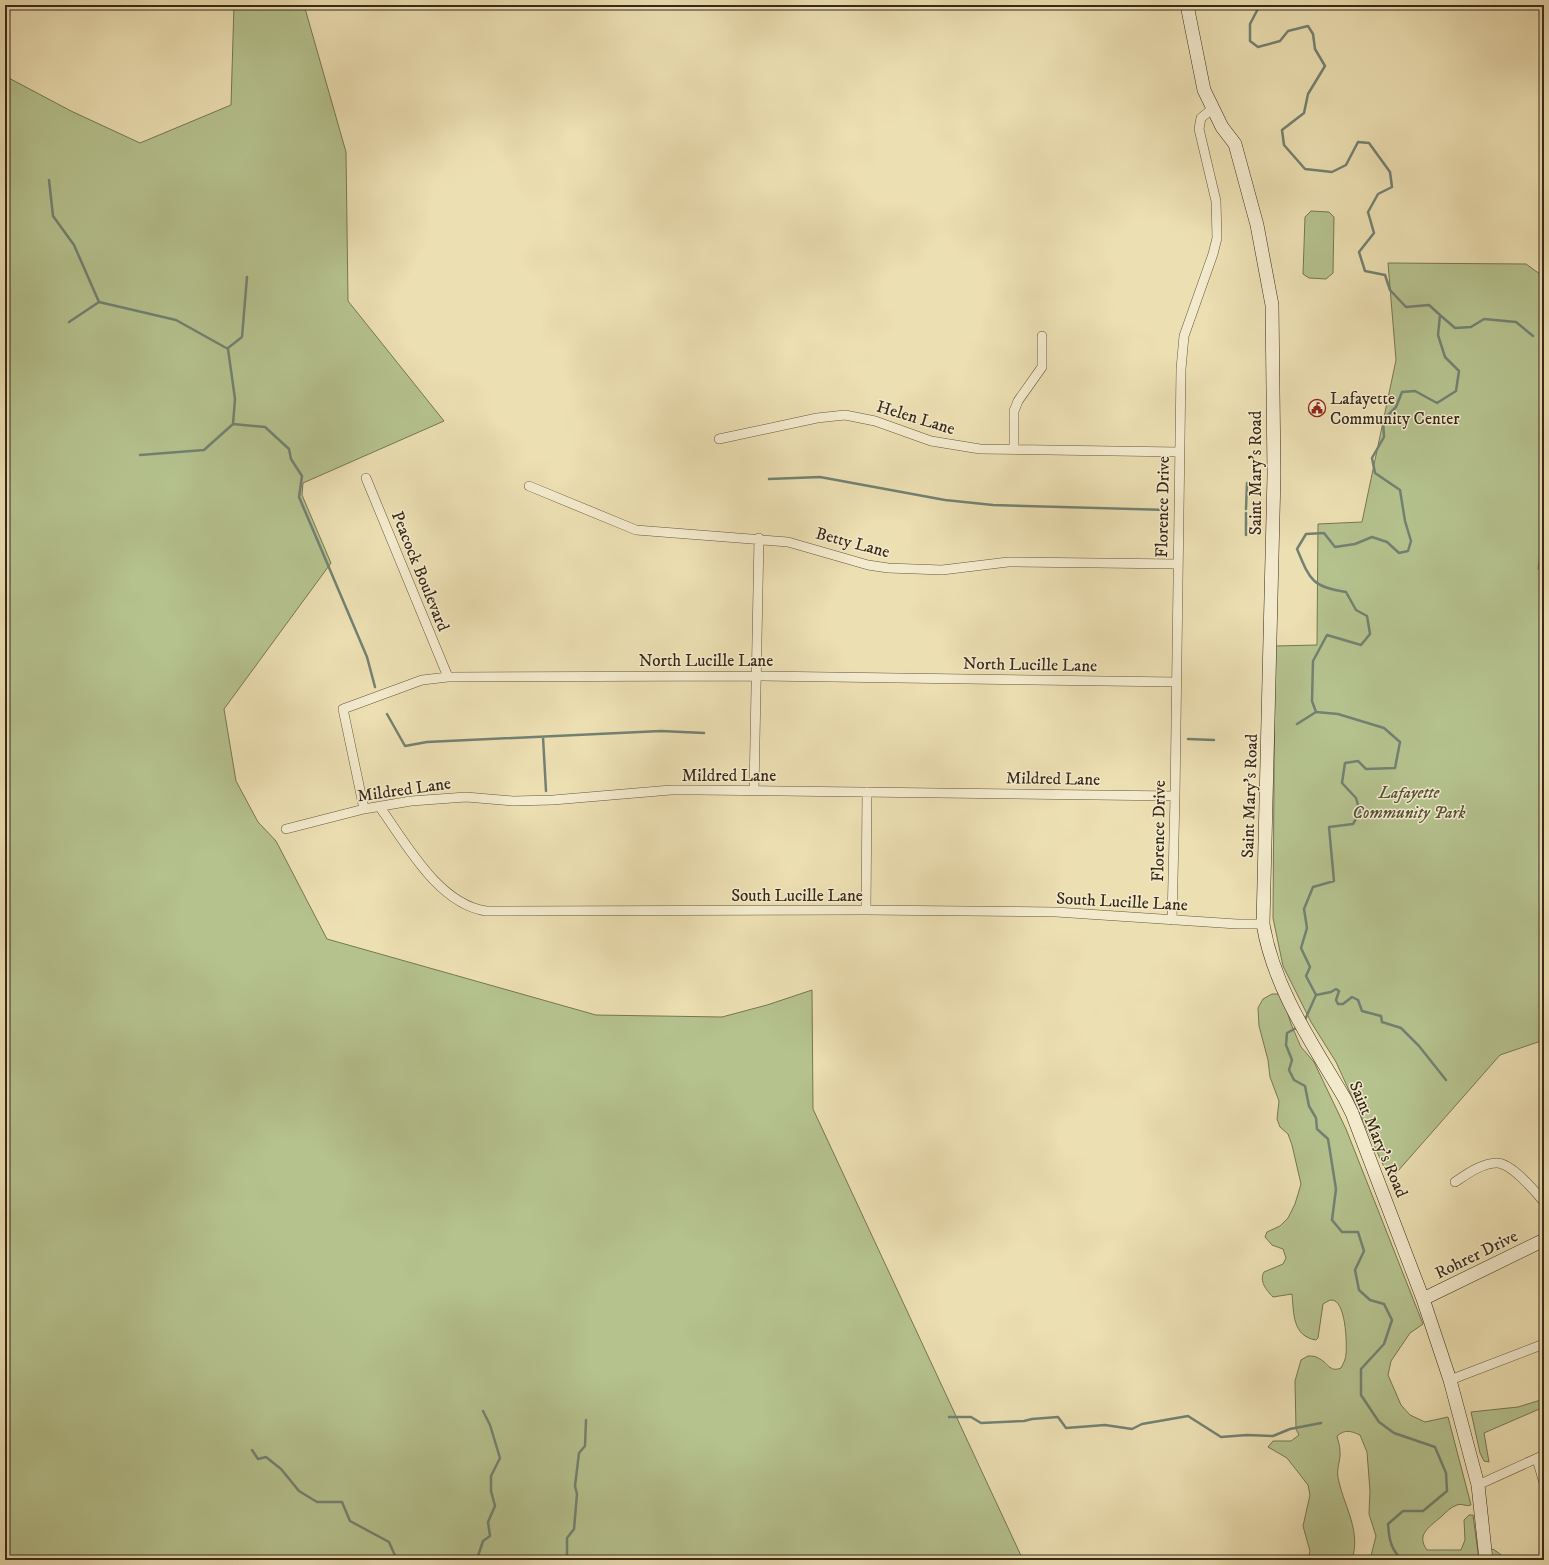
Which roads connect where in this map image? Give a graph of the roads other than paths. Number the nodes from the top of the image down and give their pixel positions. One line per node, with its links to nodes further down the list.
1 (1187, 5): 2 (street, Saint Mary's Road)
2 (1212, 109): 6 (street, Florence Drive); 22 (street, Saint Mary's Road)
3 (1042, 336): 5 (street)
4 (718, 439): 5 (street, Helen Lane)
5 (1014, 449): 6 (street, Helen Lane)
6 (1179, 452): 10 (street, Florence Drive)
7 (366, 478): 12 (street, Peacock Boulevard)
8 (529, 486): 9 (street, Betty Lane)
9 (759, 538): 10 (street, Betty Lane); 11 (street)
10 (1178, 564): 13 (street, Florence Drive)
11 (756, 676): 12 (street, North Lucille Lane); 13 (street, North Lucille Lane); 14 (street)
12 (448, 677): 18 (street, North Lucille Lane)
13 (1176, 682): 16 (street, Florence Drive)
14 (754, 790): 15 (street, Mildred Lane); 17 (street, Mildred Lane)
15 (867, 792): 16 (street, Mildred Lane); 20 (street)
16 (1176, 796): 21 (street, Florence Drive)
17 (379, 806): 18 (street, Mildred Lane); 20 (street, South Lucille Lane)
18 (364, 809): 19 (street, Mildred Lane)
19 (286, 830)
20 (866, 910): 21 (street, South Lucille Lane)
21 (1172, 920): 22 (street, South Lucille Lane)
22 (1263, 924): 26 (street, Saint Mary's Road)
23 (1454, 1182): 24 (street)
24 (1544, 1202)
25 (1544, 1240): 26 (street, Rohrer Drive)
26 (1423, 1299): 28 (street, Saint Mary's Road)
27 (1544, 1344): 28 (street)
28 (1450, 1380): 31 (street, Saint Mary's Road)
29 (1540, 1457): 30 (street); 31 (street)
30 (1544, 1483)
31 (1478, 1485): 32 (street, Saint Mary's Road)
32 (1486, 1560)

